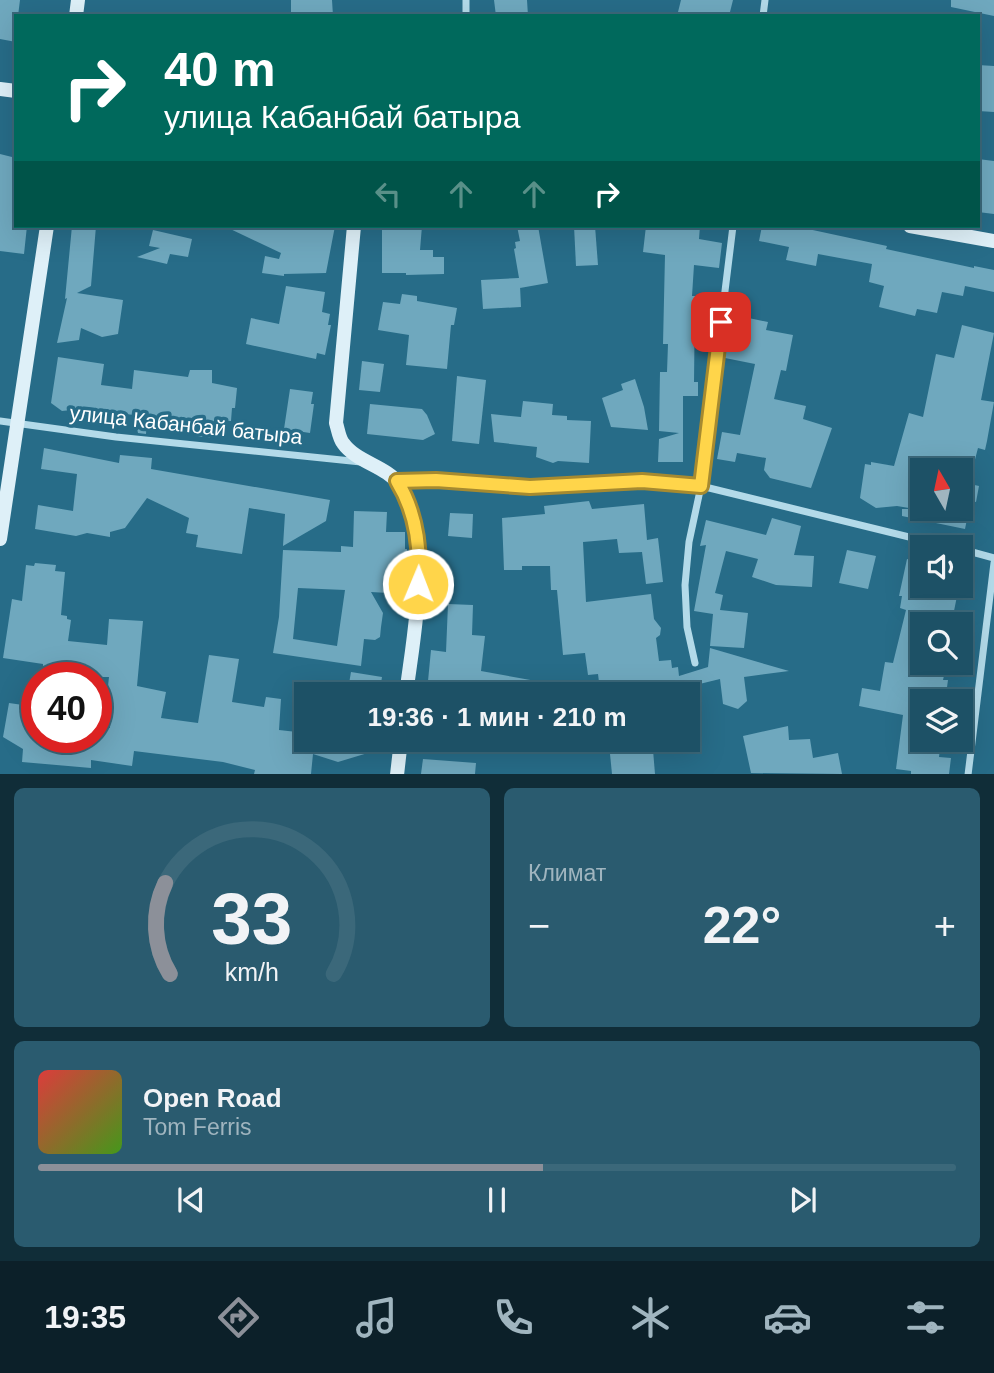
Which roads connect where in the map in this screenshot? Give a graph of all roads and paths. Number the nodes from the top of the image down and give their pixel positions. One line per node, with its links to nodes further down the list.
1 (47, 228): 7 (street)
2 (354, 228): 8 (street)
3 (733, 228): 10 (street)
4 (922, 228): 5 (street)
5 (994, 241)
6 (0, 421): 7 (street, улица Кабанбай батыра)
7 (16, 422): 8 (street, улица Кабанбай батыра); 12 (street)
8 (369, 462): 9 (street)
9 (397, 481): 10 (street); 17 (street)
10 (701, 486): 11 (street); 16 (street)
11 (910, 537)
12 (0, 540)
13 (973, 553): 14 (street)
14 (994, 558)
15 (994, 563): 20 (street)
16 (695, 663)
17 (407, 682)
18 (400, 752): 19 (street)
19 (397, 774)
20 (968, 774)

